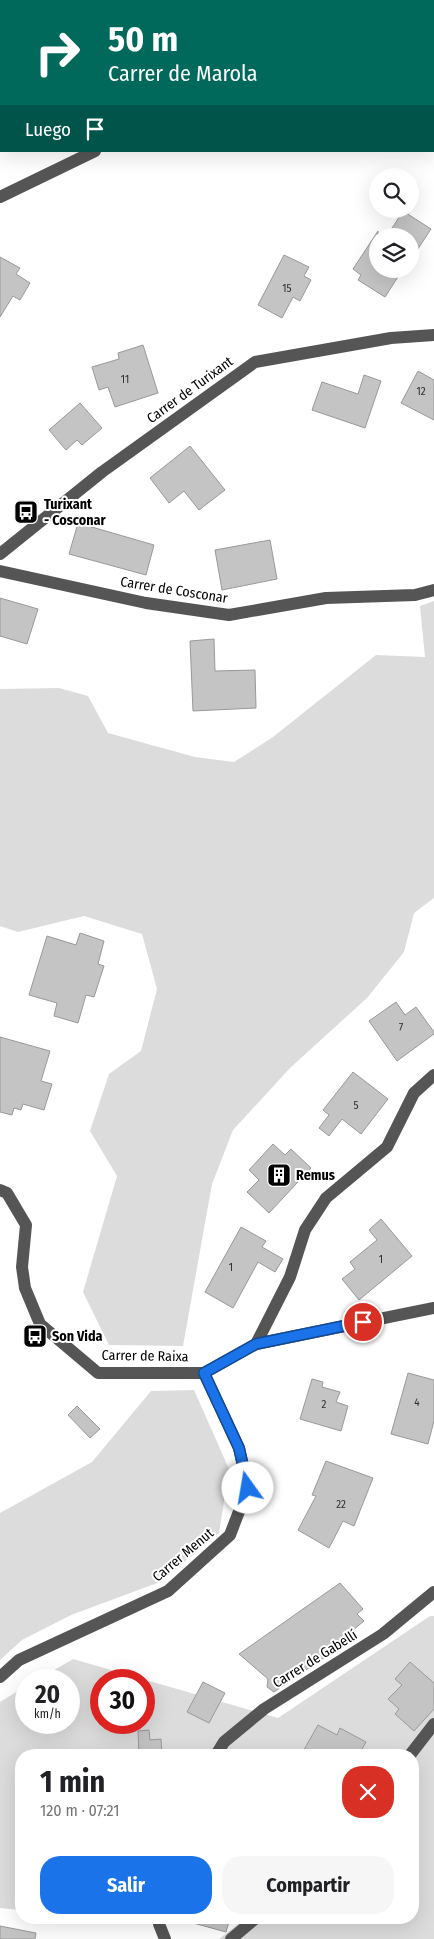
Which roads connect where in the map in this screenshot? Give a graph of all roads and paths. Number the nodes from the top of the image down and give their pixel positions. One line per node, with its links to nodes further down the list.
1 (93, 152): 2 (street)
2 (0, 198)
3 (434, 335): 4 (street, Carrer de Turixant)
4 (0, 554)
5 (0, 571): 6 (street, Carrer de Cosconar)
6 (434, 590)
7 (434, 1075): 10 (street)
8 (0, 1190): 11 (street, Carrer de Raixa)
9 (434, 1308): 10 (street)
10 (256, 1344): 11 (street)
11 (204, 1373): 13 (street, Carrer Menut)
12 (434, 1592): 15 (street, Carrer de Gabellí)
13 (0, 1677)
14 (434, 1724): 16 (street)
15 (220, 1749)
16 (415, 1749)
17 (159, 1924): 19 (street)
18 (249, 1924): 20 (street)
19 (165, 1939)
20 (231, 1939)

